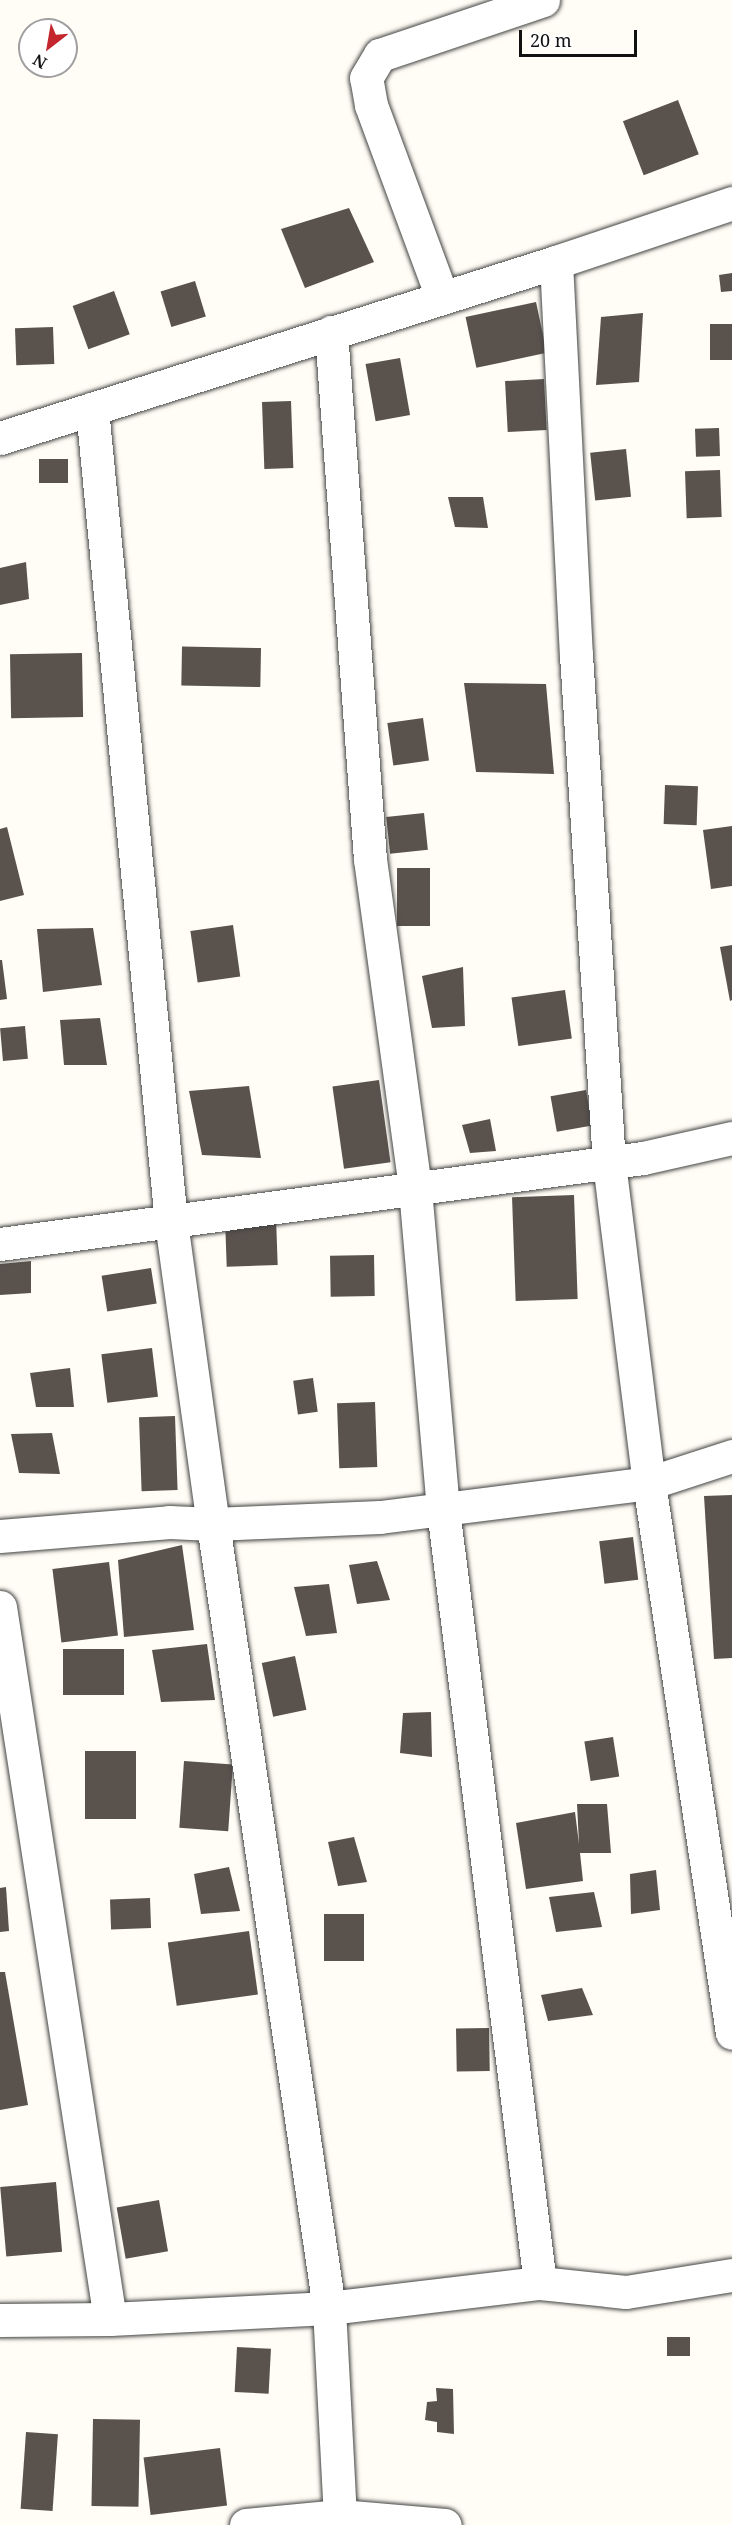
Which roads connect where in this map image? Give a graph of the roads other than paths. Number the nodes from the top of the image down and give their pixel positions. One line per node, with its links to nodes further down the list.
1 (543, 0): 4 (street)
2 (732, 203): 3 (street)
3 (556, 262): 4 (street); 9 (street)
4 (442, 297): 5 (street)
5 (331, 333): 6 (street); 10 (street)
6 (92, 409): 7 (street); 11 (street)
7 (0, 438)
8 (732, 1138): 9 (street)
9 (609, 1163): 10 (street); 14 (street)
10 (415, 1189): 11 (street); 15 (street)
11 (171, 1222): 12 (street); 16 (street)
12 (0, 1244)
13 (732, 1456): 14 (street)
14 (649, 1483): 15 (street); 19 (street)
15 (443, 1509): 16 (street); 21 (street)
16 (213, 1524): 17 (street); 22 (street)
17 (0, 1536)
18 (0, 1606): 23 (street)
19 (732, 2033)
20 (732, 2275): 21 (street)
21 (540, 2283): 22 (street)
22 (329, 2308): 23 (street); 25 (street)
23 (110, 2319): 24 (street)
24 (0, 2320)
25 (340, 2516): 26 (street); 27 (street)
26 (246, 2525)
27 (445, 2525)

